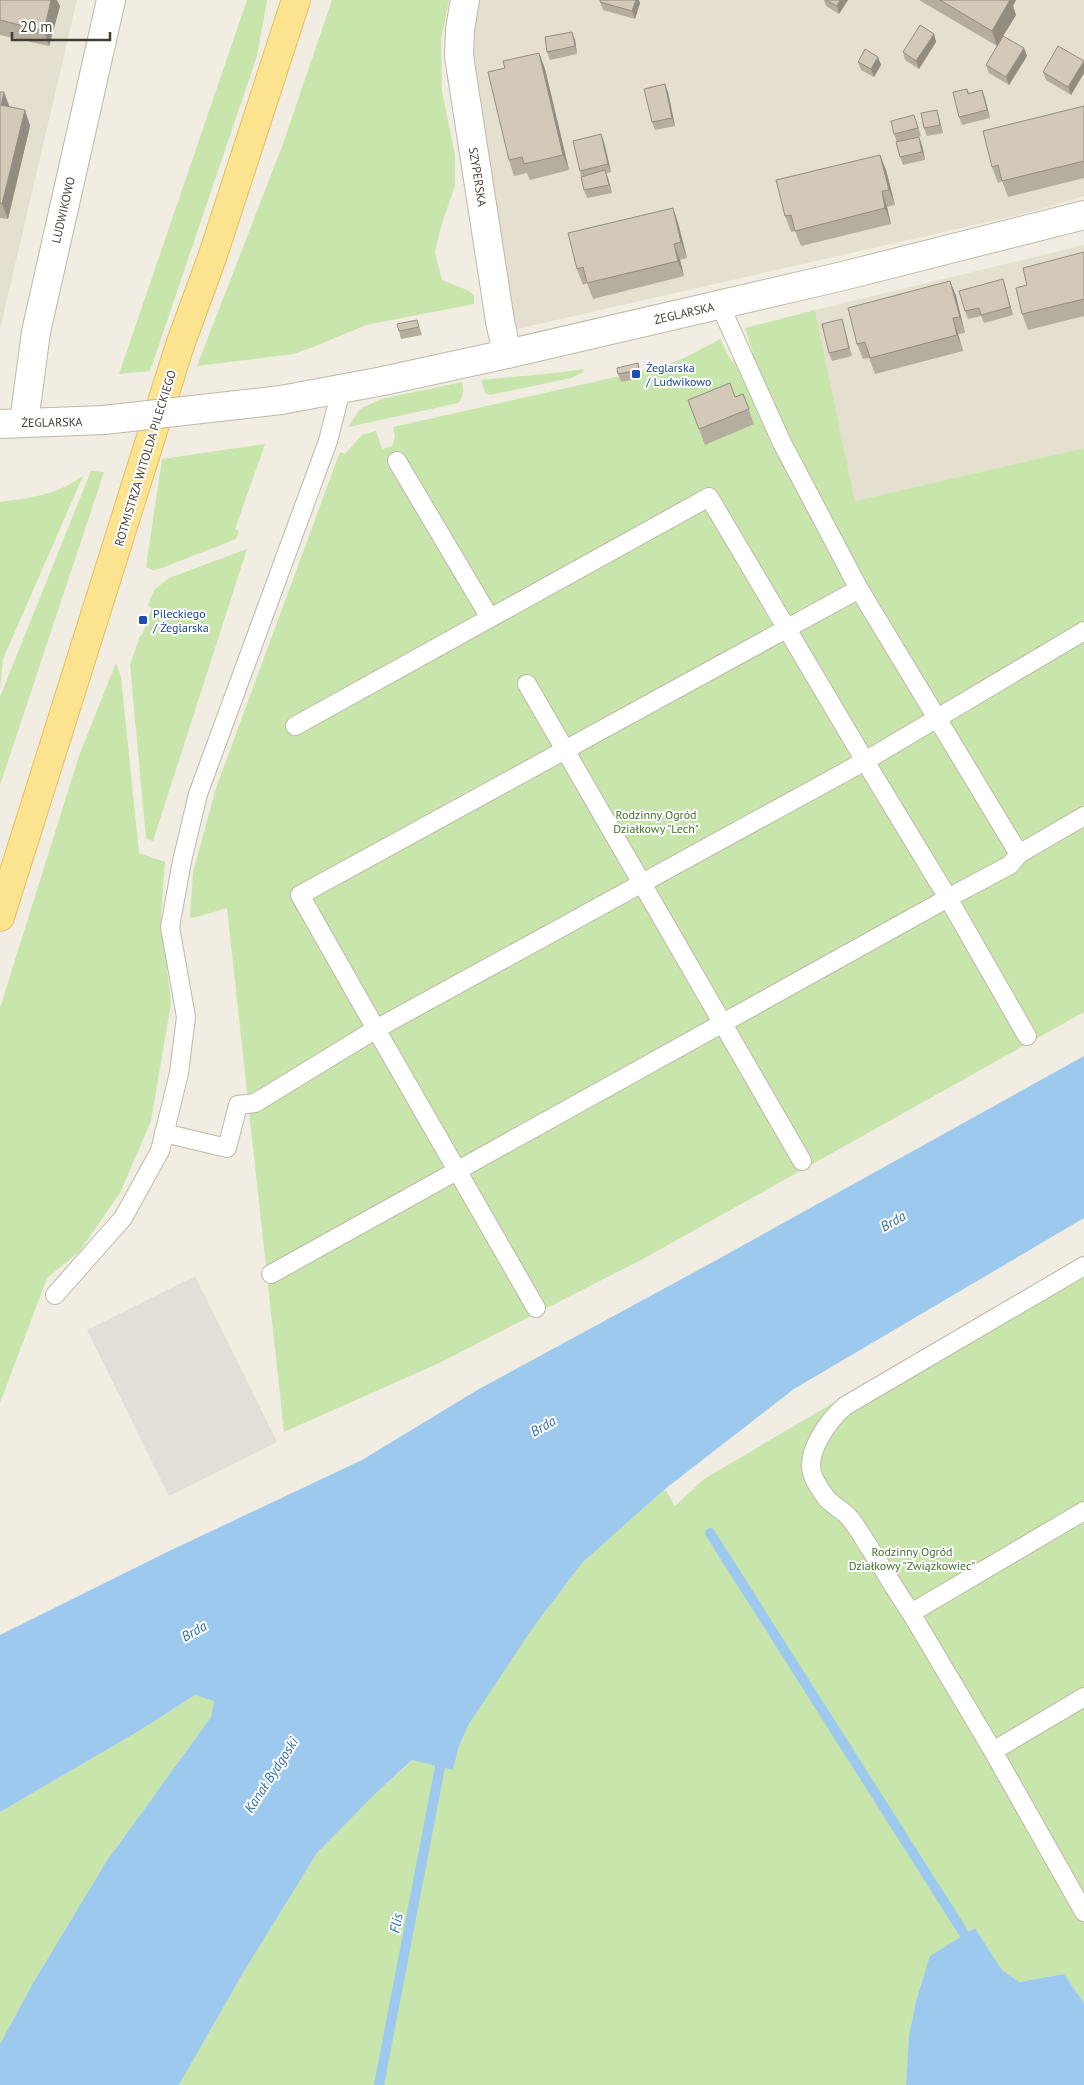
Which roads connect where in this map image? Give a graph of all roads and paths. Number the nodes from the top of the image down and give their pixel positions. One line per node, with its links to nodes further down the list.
1 (110, 0): 8 (street, LUDWIKOWO)
2 (296, 0): 23 (main road, ROTMISTRZA WITOLDA PILECKIEGO)
3 (465, 0): 6 (street, SZYPERSKA)
4 (1084, 215): 5 (street, ŻEGLARSKA)
5 (720, 305): 6 (street, ŻEGLARSKA); 10 (lane)
6 (507, 354): 7 (street, ŻEGLARSKA)
7 (341, 390): 8 (street, ŻEGLARSKA, bridge); 27 (lane)
8 (12, 423)
9 (397, 461): 11 (lane)
10 (858, 589): 12 (lane); 15 (lane)
11 (490, 618): 12 (lane); 16 (lane)
12 (786, 628): 17 (lane); 18 (lane)
13 (1084, 631): 15 (lane)
14 (527, 684): 17 (lane)
15 (936, 718): 18 (lane); 20 (lane)
16 (295, 726)
17 (565, 750): 21 (lane); 25 (lane)
18 (865, 761): 21 (lane); 22 (lane)
19 (1084, 816): 20 (lane)
20 (1019, 854): 22 (lane)
21 (642, 884): 24 (lane); 25 (lane)
22 (948, 898): 24 (lane); 26 (lane)
23 (1, 911)
24 (722, 1023): 28 (lane); 29 (lane)
25 (376, 1029): 27 (lane); 29 (lane)
26 (1027, 1036)
27 (164, 1133): 32 (lane)
28 (802, 1162)
29 (457, 1171): 31 (lane); 33 (lane)
30 (1084, 1266): 35 (lane)
31 (271, 1274)
32 (55, 1294)
33 (536, 1308)
34 (1084, 1511): 35 (lane)
35 (910, 1613): 37 (lane)
36 (1084, 1697): 37 (lane)
37 (992, 1751): 38 (lane)
38 (1084, 1912)

